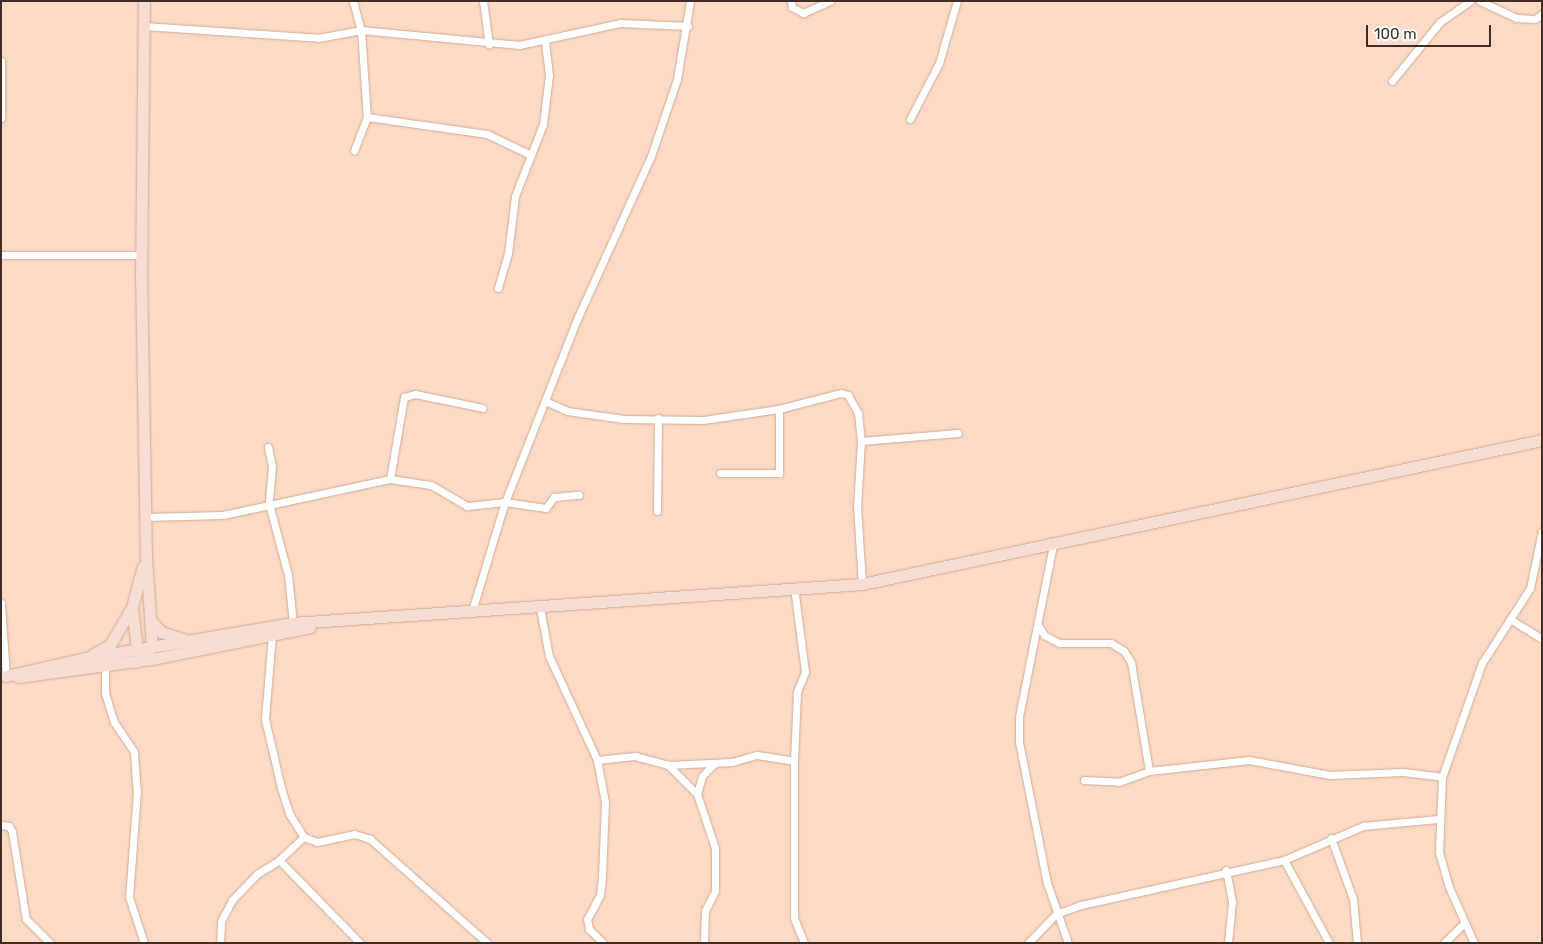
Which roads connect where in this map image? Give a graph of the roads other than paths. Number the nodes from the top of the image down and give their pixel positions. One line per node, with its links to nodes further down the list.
1 (144, 1): 11 (main road)
2 (353, 1): 13 (street)
3 (483, 1): 15 (street)
4 (690, 1): 12 (street)
5 (791, 1): 6 (street)
6 (830, 1)
7 (957, 1): 20 (street)
8 (1470, 1): 17 (street)
9 (1480, 1): 10 (street)
10 (1542, 14)
11 (144, 26): 13 (street); 24 (main road)
12 (688, 26): 14 (street); 26 (street)
13 (361, 30): 15 (street); 18 (street)
14 (545, 42): 15 (street); 22 (street)
15 (490, 45)
16 (1, 61): 19 (street)
17 (1392, 81)
18 (367, 117): 21 (street); 22 (street)
19 (1, 118)
20 (910, 119)
21 (354, 151)
22 (531, 155): 25 (street)
23 (1, 255): 24 (street)
24 (141, 255): 40 (main road)
25 (498, 288)
26 (545, 401): 29 (street); 37 (street)
27 (483, 408): 35 (street)
28 (779, 409): 29 (street); 32 (street); 34 (street)
29 (658, 418): 39 (street)
30 (958, 433): 32 (street)
31 (1542, 440): 42 (main road)
32 (861, 442): 44 (street)
33 (268, 448): 38 (street)
34 (720, 473)
35 (390, 479): 37 (street); 38 (street)
36 (579, 495): 37 (street)
37 (505, 502): 49 (street)
38 (269, 504): 40 (street); 53 (street)
39 (657, 511)
40 (146, 517): 43 (main road)
41 (1542, 531): 50 (street)
42 (1053, 545): 44 (main road); 54 (street)
43 (146, 557): 47 (main road); 51 (main road)
44 (862, 584): 45 (main road)
45 (794, 586): 48 (main road); 64 (street)
46 (1, 602): 62 (street)
47 (132, 607): 59 (main road); 60 (main road)
48 (540, 608): 49 (main road); 63 (street)
49 (472, 611): 52 (main road)
50 (1510, 619): 56 (street); 68 (street)
51 (152, 622): 57 (main road); 58 (main road)
52 (333, 622): 53 (main road); 55 (main road)
53 (293, 623): 57 (main road)
54 (1038, 625): 67 (street); 78 (street)
55 (272, 635): 59 (main road); 73 (street)
56 (1542, 639)
57 (203, 640): 58 (main road)
58 (152, 647): 59 (main road)
59 (142, 657): 60 (main road); 61 (main road)
60 (86, 658): 62 (main road)
61 (105, 666): 62 (main road); 81 (street)
62 (4, 676)
63 (597, 760): 66 (street); 85 (street)
64 (794, 761): 65 (street); 87 (street)
65 (715, 763): 66 (street); 70 (street)
66 (668, 765): 70 (street)
67 (1149, 771): 68 (street); 69 (street)
68 (1442, 777): 71 (street)
69 (1084, 780)
70 (697, 794): 86 (street)
71 (1438, 819): 74 (street); 79 (street)
72 (1, 825): 80 (street)
73 (304, 837): 75 (street); 84 (street)
74 (1331, 838): 76 (street); 92 (street)
75 (279, 860): 82 (street); 83 (street)
76 (1284, 860): 77 (street); 91 (street)
77 (1226, 870): 78 (street); 90 (street)
78 (1056, 914): 88 (street); 89 (street)
79 (1464, 924): 93 (street); 94 (street)
80 (50, 943)
81 (144, 943)
82 (220, 943)
83 (360, 943)
84 (487, 943)
85 (604, 943)
86 (704, 943)
87 (804, 943)
88 (1028, 943)
89 (1068, 943)
90 (1228, 943)
91 (1329, 943)
92 (1357, 943)
93 (1444, 943)
94 (1474, 943)

